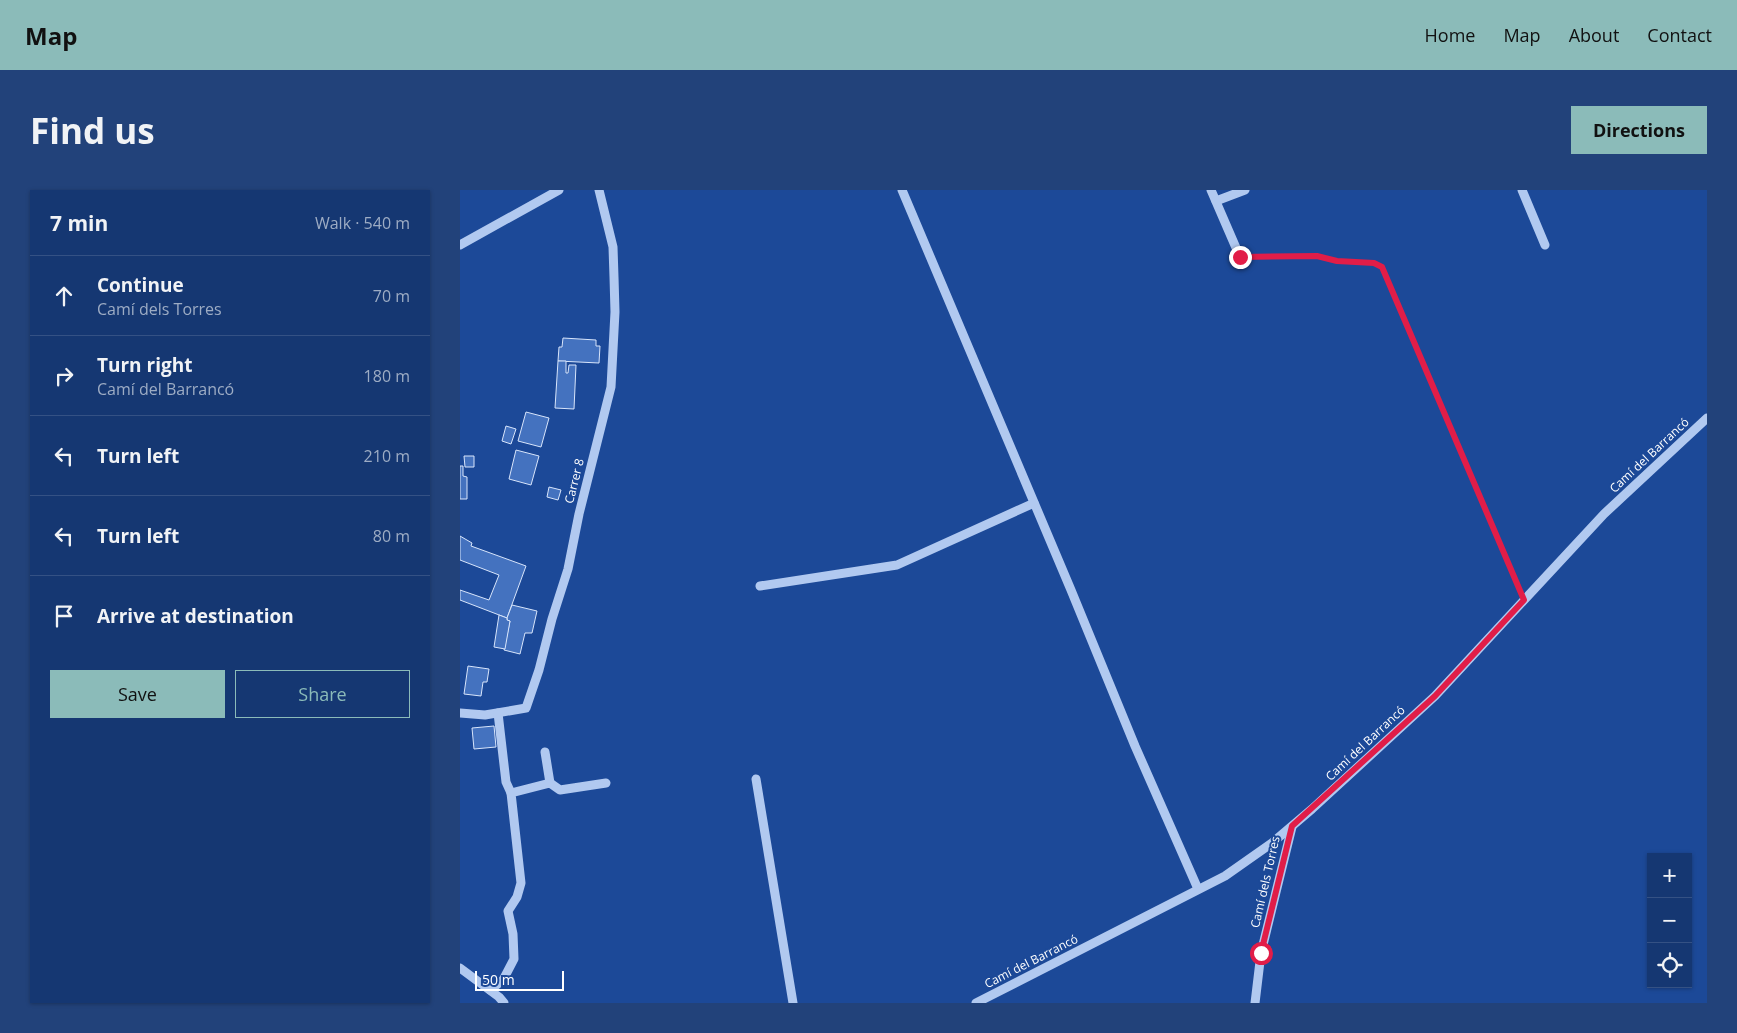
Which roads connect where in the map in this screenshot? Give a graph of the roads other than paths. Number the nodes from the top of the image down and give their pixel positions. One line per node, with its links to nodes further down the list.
1 (559, 190): 8 (street)
2 (599, 190): 15 (street, Carrer 8)
3 (902, 190): 12 (street)
4 (1212, 190): 7 (street)
5 (1245, 190): 7 (street)
6 (1522, 190): 9 (street)
7 (1216, 201): 10 (street)
8 (460, 245)
9 (1545, 246)
10 (1240, 257)
11 (1707, 418): 21 (street, Camí del Barrancó)
12 (1034, 503): 13 (street); 22 (street)
13 (760, 586)
14 (460, 713): 15 (street, Carrer 8)
15 (498, 713): 20 (street)
16 (545, 752): 18 (street)
17 (756, 779): 26 (street)
18 (550, 783): 19 (street); 20 (street)
19 (606, 783)
20 (511, 793): 24 (street)
21 (1292, 826): 22 (street, Camí del Barrancó); 28 (street, Camí dels Torres)
22 (1198, 889): 27 (street, Camí del Barrancó)
23 (460, 968): 24 (street)
24 (490, 990): 25 (street)
25 (504, 1003)
26 (793, 1003)
27 (976, 1003)
28 (1255, 1003)

